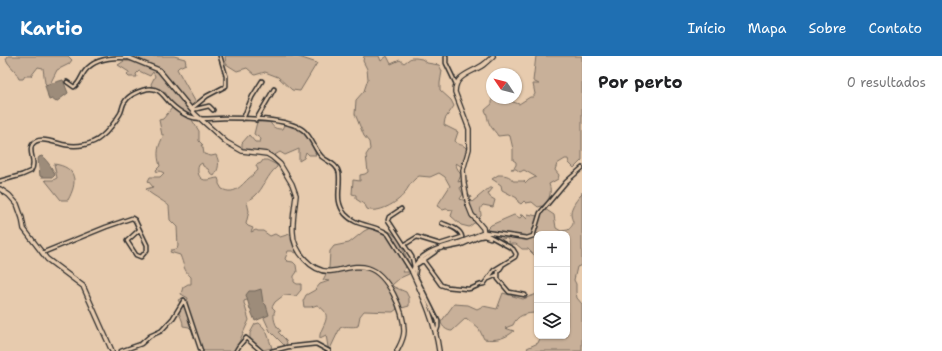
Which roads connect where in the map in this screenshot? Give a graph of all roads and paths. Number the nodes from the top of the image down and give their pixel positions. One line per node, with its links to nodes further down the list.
1 (220, 56): 9 (street)
2 (446, 56): 7 (street)
3 (493, 56): 7 (street)
4 (126, 57): 6 (street); 9 (street)
5 (262, 81): 11 (street)
6 (67, 82)
7 (456, 84): 20 (street)
8 (274, 88): 13 (street)
9 (191, 109): 10 (street); 12 (street)
10 (213, 110)
11 (243, 119): 12 (street); 13 (street)
12 (200, 120): 15 (street); 39 (street)
13 (256, 120): 27 (street)
14 (582, 168): 20 (street)
15 (0, 181)
16 (0, 189): 23 (street)
17 (401, 209): 22 (street)
18 (442, 223): 22 (street)
19 (139, 230): 19 (street); 23 (street)
20 (485, 233): 21 (street); 26 (street)
21 (495, 238): 24 (street); 25 (street)
22 (404, 245): 26 (street)
23 (42, 253): 32 (street)
24 (423, 260): 29 (street); 31 (street)
25 (503, 264): 28 (street); 29 (street)
26 (414, 267): 27 (street)
27 (412, 272): 31 (street)
28 (497, 275): 29 (street); 30 (street)
29 (488, 280)
30 (524, 295)
31 (436, 333): 40 (street)
32 (112, 351)
33 (121, 351): 34 (street)
34 (201, 351)
35 (236, 351): 36 (street)
36 (261, 351)
37 (272, 351): 38 (street)
38 (329, 351)
39 (397, 351)
40 (439, 351)

